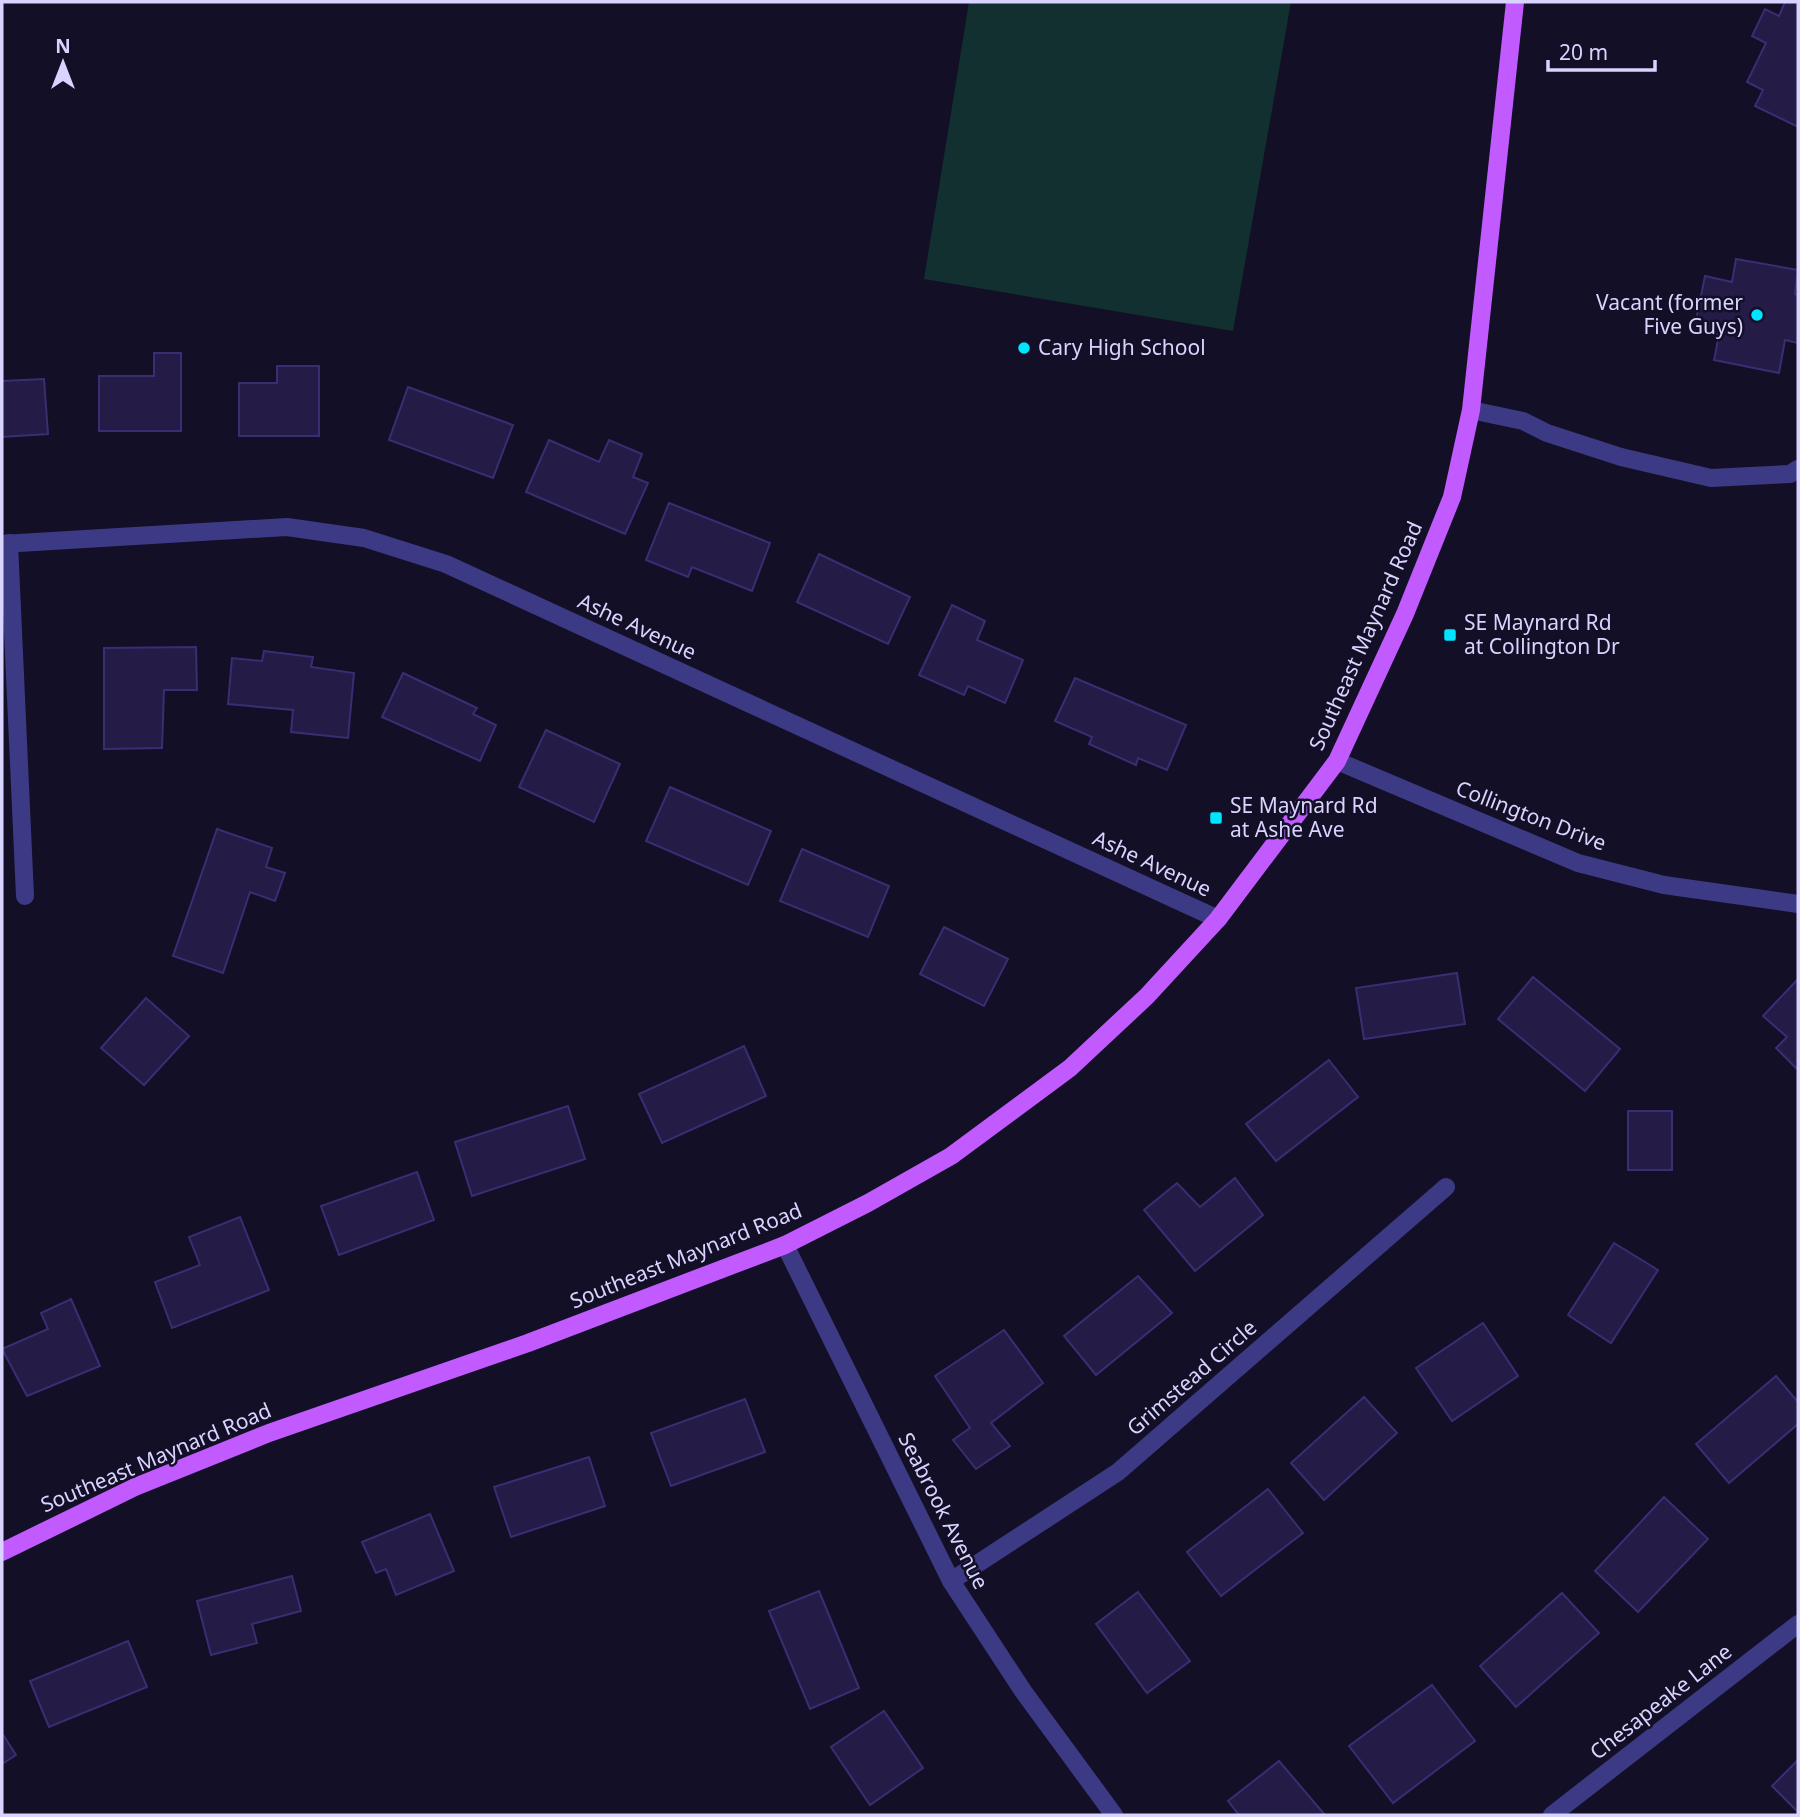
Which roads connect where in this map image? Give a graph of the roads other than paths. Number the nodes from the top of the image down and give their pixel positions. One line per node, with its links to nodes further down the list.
1 (1515, 2): 2 (main road, Southeast Maynard Road)
2 (1471, 410): 3 (street); 5 (main road, Southeast Maynard Road)
3 (1798, 469)
4 (5, 543): 6 (street); 8 (street, Ashe Avenue)
5 (1337, 761): 7 (street, Collington Drive); 8 (main road, Southeast Maynard Road)
6 (25, 896)
7 (1798, 904)
8 (1218, 919): 10 (main road, Southeast Maynard Road)
9 (1446, 1187): 12 (street, Grimstead Circle)
10 (785, 1245): 11 (main road, Southeast Maynard Road); 12 (street, Seabrook Avenue)
11 (2, 1552)
12 (951, 1581): 14 (street, Seabrook Avenue)
13 (1798, 1624): 15 (street, Chesapeake Lane)
14 (1114, 1815)
15 (1552, 1815)

